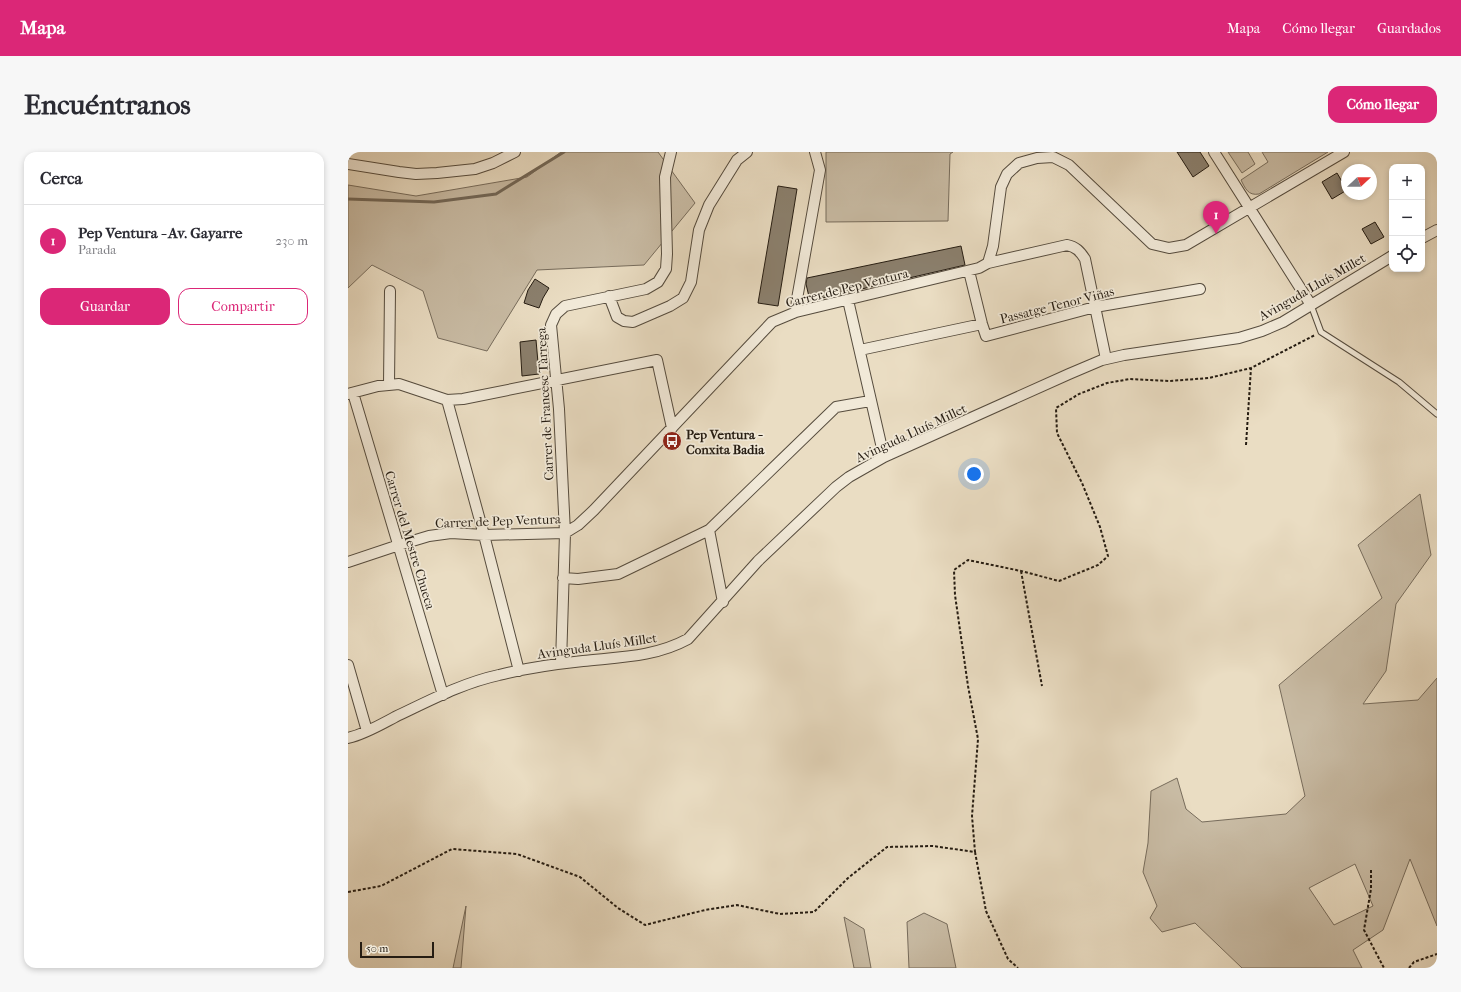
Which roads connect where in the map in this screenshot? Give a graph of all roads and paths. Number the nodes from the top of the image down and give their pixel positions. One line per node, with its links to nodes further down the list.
1 (516, 152): 7 (street)
2 (671, 152): 16 (street, Carrer de Francesc Tàrrega)
3 (747, 152): 16 (street)
4 (815, 152): 20 (street)
5 (1214, 152): 8 (street)
6 (1344, 152): 8 (street)
7 (348, 164)
8 (1249, 207): 12 (street); 18 (street)
9 (1437, 230): 10 (street)
10 (1425, 236)
11 (1389, 258): 18 (street, Avinguda Lluís Millet)
12 (988, 263): 13 (street, Carrer de Pep Ventura); 19 (street, Carrer de Pep Ventura)
13 (969, 271): 17 (street, Carrer de Pep Ventura); 21 (street, Passatge Tenor Viñas)
14 (1200, 289): 19 (street, Passatge Tenor Viñas)
15 (390, 291): 27 (street)
16 (609, 296): 26 (street, Carrer de Francesc Tàrrega)
17 (848, 300): 20 (street, Carrer de Pep Ventura); 23 (street)
18 (1311, 305): 22 (lane); 24 (street, Avinguda Lluís Millet)
19 (1094, 307): 21 (street, Passatge Tenor Viñas); 24 (street, Carrer de Pep Ventura)
20 (796, 312): 32 (street, Carrer de Pep Ventura)
21 (982, 324): 23 (street)
22 (1321, 332): 25 (path); 31 (lane)
23 (860, 350): 30 (street)
24 (1106, 359): 34 (street, Avinguda Lluís Millet)
25 (1251, 368): 33 (path); 40 (path)
26 (556, 380): 29 (street); 32 (street); 36 (street, Carrer de Francesc Tàrrega)
27 (389, 384): 28 (street); 29 (street)
28 (350, 394): 38 (street, Carrer del Mestre Chueca)
29 (447, 400): 37 (street)
30 (870, 401): 34 (street); 35 (street)
31 (1437, 414)
32 (672, 428): 36 (street, Carrer de Pep Ventura)
33 (1246, 445)
34 (884, 457): 42 (street, Avinguda Lluís Millet)
35 (709, 530): 41 (street); 42 (street)
36 (564, 532): 37 (street, Carrer de Pep Ventura); 41 (street, Carrer de Francesc Tàrrega)
37 (484, 535): 38 (street, Carrer de Pep Ventura); 45 (street)
38 (399, 545): 39 (street, Carrer de Pep Ventura); 47 (street, Carrer del Mestre Chueca)
39 (348, 562)
40 (1021, 570): 46 (path); 50 (path)
41 (563, 578): 43 (street, Carrer de Francesc Tàrrega)
42 (722, 602): 43 (street, Avinguda Lluís Millet)
43 (561, 663): 45 (street, Avinguda Lluís Millet)
44 (348, 665): 48 (street)
45 (519, 671): 47 (street, Avinguda Lluís Millet)
46 (1042, 686)
47 (443, 695): 48 (street, Avinguda Lluís Millet)
48 (367, 731): 49 (street, Avinguda Lluís Millet)
49 (348, 738)
50 (975, 852): 52 (path); 54 (path)
51 (1371, 870): 55 (path)
52 (348, 892)
53 (1437, 954): 56 (path)
54 (1018, 968)
55 (1384, 968)
56 (1409, 968)

